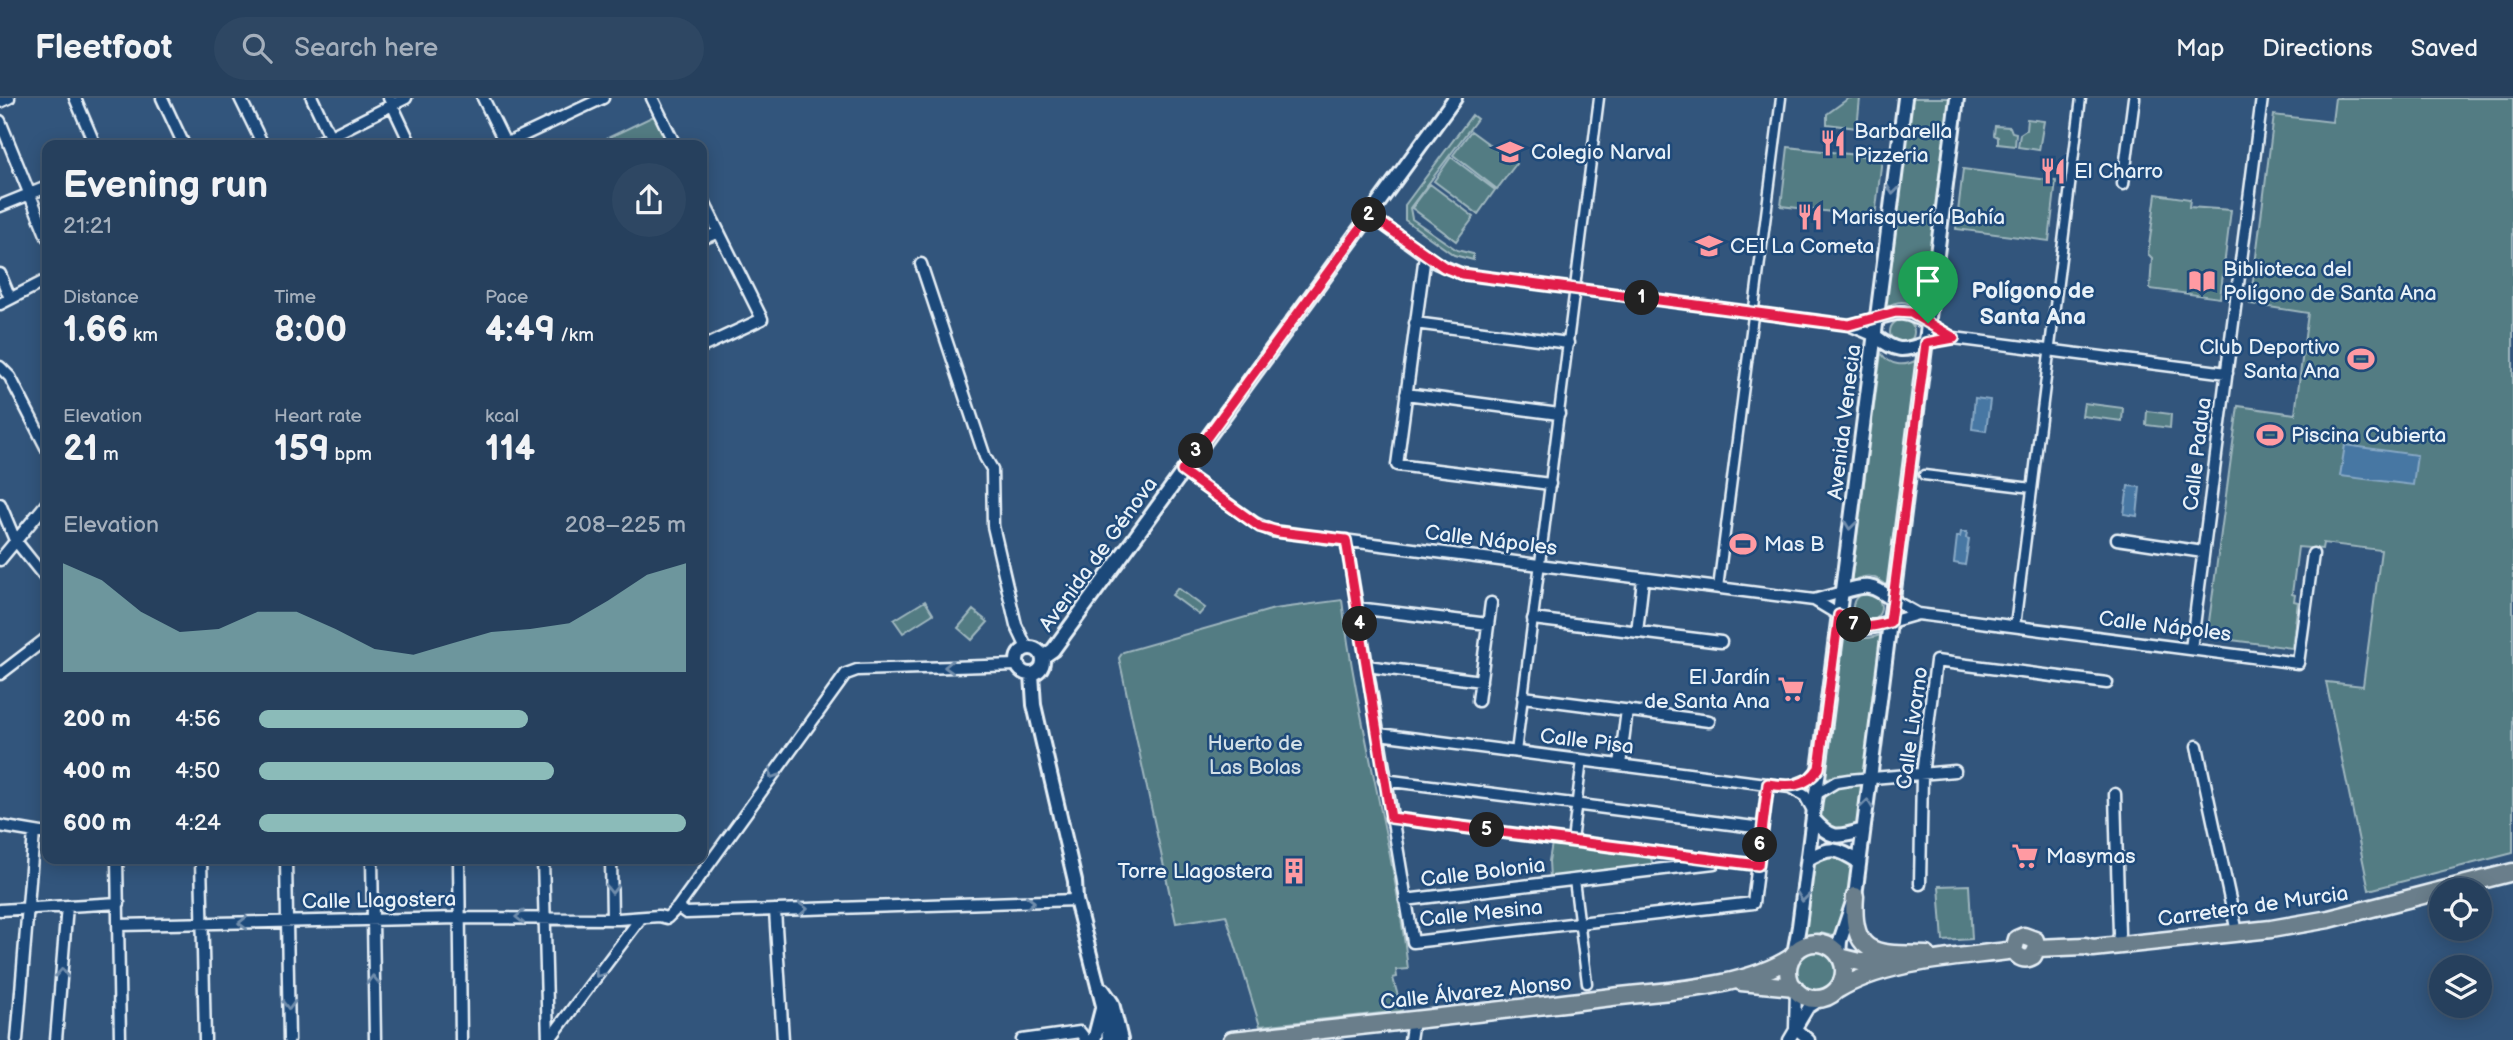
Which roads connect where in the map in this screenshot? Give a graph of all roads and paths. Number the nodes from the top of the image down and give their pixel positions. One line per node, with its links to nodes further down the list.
1 (9, 98): 19 (street)
2 (75, 98): 21 (street)
3 (162, 98): 22 (street)
4 (240, 98): 23 (street)
5 (312, 98): 24 (street)
6 (406, 98): 18 (street)
7 (483, 98): 27 (street)
8 (603, 98): 28 (street)
9 (652, 98): 29 (street)
10 (1455, 98): 35 (street, Avenida de Génova)
11 (1599, 98): 43 (street)
12 (1781, 98): 46 (street)
13 (1905, 98): 47 (street, Avenida Venecia, one-way to 47)
14 (1957, 98): 49 (street)
15 (2081, 98): 56 (street)
16 (2134, 98): 30 (street)
17 (2262, 98): 58 (street, Calle Padua)
18 (391, 101): 25 (street); 26 (street)
19 (0, 102)
20 (0, 121): 32 (street)
21 (93, 140)
22 (182, 140)
23 (261, 140)
24 (332, 140)
25 (333, 140)
26 (409, 140)
27 (503, 140)
28 (515, 140)
29 (673, 140)
30 (2123, 184)
31 (42, 189): 32 (street)
32 (30, 194): 33 (street); 36 (street)
33 (0, 206)
34 (707, 208): 37 (street)
35 (1370, 215): 39 (street); 62 (street, Avenida de Génova)
36 (42, 224)
37 (719, 232): 38 (street); 55 (street)
38 (707, 237)
39 (1425, 255): 43 (street); 48 (street)
40 (921, 264): 92 (street)
41 (0, 274): 44 (street)
42 (42, 283): 44 (street)
43 (1575, 289): 46 (street); 53 (street)
44 (10, 299): 45 (street)
45 (0, 304)
46 (1754, 313): 50 (street); 77 (street)
47 (1877, 318): 49 (street); 50 (street); 51 (street, Avenida Venecia)
48 (1415, 323): 53 (street); 59 (street)
49 (1928, 323): 52 (street); 54 (street)
50 (1849, 325): 51 (street)
51 (1875, 336): 54 (street); 78 (street, Avenida Venecia, one-way to 78)
52 (1954, 338): 54 (street); 56 (street)
53 (1568, 343): 60 (street)
54 (1926, 343): 80 (street)
55 (707, 345)
56 (2049, 350): 58 (street); 65 (street)
57 (0, 367): 61 (street)
58 (2227, 373): 71 (street, Calle Padua)
59 (1406, 394): 60 (street); 64 (street)
60 (1559, 414): 64 (street)
61 (42, 439)
62 (1182, 471): 70 (street, Calle Nápoles); 94 (street, Avenida de Génova)
63 (1924, 475): 65 (street)
64 (1550, 484): 74 (street)
65 (2032, 488): 88 (street)
66 (0, 504): 69 (street)
67 (42, 509): 69 (street)
68 (2117, 539): 71 (street)
69 (15, 540): 73 (street); 75 (street)
70 (1346, 540): 74 (street, Calle Nápoles); 82 (street, Calle Mesina)
71 (2203, 552): 93 (street, Calle Padua)
72 (2313, 554): 93 (street, Calle Nápoles)
73 (0, 560)
74 (1540, 565): 76 (street, Calle Nápoles); 85 (street)
75 (42, 574)
76 (1643, 579): 77 (street, Calle Nápoles); 89 (street)
77 (1718, 588): 79 (street, Calle Nápoles)
78 (1842, 592): 79 (street, Calle Nápoles); 80 (street); 84 (street, Avenida Venecia)
79 (1814, 600): 84 (street, Calle Nápoles)
80 (1893, 600): 83 (street, Calle Nápoles); 86 (street)
81 (1491, 603): 87 (street)
82 (1357, 608): 87 (street); 96 (street, Calle Mesina)
83 (1918, 614): 86 (street, Calle Nápoles); 88 (street, Calle Nápoles)
84 (1839, 615): 86 (street); 110 (street, Avenida Venecia)
85 (1533, 619): 89 (street); 101 (street)
86 (1890, 622): 113 (street)
87 (1488, 624): 99 (street)
88 (2015, 626): 93 (street, Calle Nápoles)
89 (1637, 632): 91 (street)
90 (42, 642): 97 (street)
91 (1721, 642)
92 (1027, 648): 94 (street); 95 (street)
93 (2191, 649)
94 (1043, 657): 98 (street)
95 (1017, 665): 98 (street); 147 (street, one-way to 147)
96 (1367, 666): 99 (street); 105 (street, Calle Mesina)
97 (0, 674)
98 (1032, 674): 143 (street)
99 (1481, 681): 102 (street)
100 (2107, 683): 112 (street, Calle Livorno)
101 (1523, 698): 103 (street); 107 (street)
102 (1478, 702)
103 (1627, 710): 104 (street); 109 (street)
104 (1709, 721)
105 (1379, 734): 107 (street, Calle Pisa); 114 (street, Calle Mesina)
106 (2197, 746): 160 (street)
107 (1516, 752): 108 (street, Calle Pisa)
108 (1582, 760): 109 (street, Calle Pisa); 119 (street)
109 (1620, 765): 115 (street, Calle Pisa)
110 (1819, 768): 116 (street); 117 (street, Avenida Venecia)
111 (1955, 771): 112 (street)
112 (1922, 775): 113 (street); 141 (street, Calle Livorno)
113 (1870, 779): 117 (street); 124 (street, one-way to 113)
114 (1384, 780): 119 (street); 121 (street, Calle Mesina)
115 (1768, 784): 116 (street, Calle Pisa); 123 (street, Calle Mesina)
116 (1790, 787): 120 (street)
117 (1816, 794): 120 (street, Avenida Venecia)
118 (2115, 794): 161 (street)
119 (1577, 804): 123 (street); 127 (street)
120 (1813, 815): 124 (street); 128 (street, Avenida Venecia)
121 (1391, 818): 127 (street); 144 (street, Calle Mesina)
122 (0, 826): 125 (street)
123 (1762, 828): 138 (street, Calle Mesina)
124 (1863, 830): 130 (street)
125 (34, 832): 126 (street); 148 (street)
126 (42, 834)
127 (1572, 841): 129 (street)
128 (1808, 859): 130 (street); 162 (street, Avenida Venecia, one-way to 162)
129 (1732, 861): 138 (street); 140 (street, Calle Bolonia)
130 (1859, 862): 142 (street)
131 (117, 864): 145 (street)
132 (201, 864): 158 (street)
133 (286, 864): 156 (street)
134 (372, 864): 153 (street)
135 (459, 864): 152 (street)
136 (543, 864): 151 (street)
137 (611, 864): 154 (street, one-way to 154)
138 (1758, 865): 157 (street, Calle Mesina)
139 (2513, 872): 160 (main road, Carretera de Murcia)
140 (1574, 880): 144 (street, Calle Bolonia); 157 (street)
141 (1920, 884)
142 (1855, 896): 163 (street); 164 (main road)
143 (1076, 900): 150 (street, one-way to 143); 165 (street)
144 (1405, 900): 157 (street, Calle Mesina)
145 (119, 903): 146 (street); 159 (street)
146 (67, 906): 148 (street); 174 (street, one-way to 146)
147 (678, 907): 150 (street); 155 (street, Calle Llagostera)
148 (28, 908): 149 (street); 173 (street)
149 (0, 910)
150 (775, 910): 181 (street)
151 (545, 917): 152 (street, Calle Llagostera, one-way to 152); 154 (street, Calle Llagostera); 180 (street)
152 (460, 918): 153 (street, Calle Llagostera); 179 (street)
153 (372, 919): 156 (street, Calle Llagostera); 178 (street, one-way to 153)
154 (612, 919): 155 (street, Calle Llagostera)
155 (639, 919): 180 (street, one-way to 180)
156 (287, 922): 158 (street, Calle Llagostera, one-way to 158); 177 (street, one-way to 177)
157 (1579, 922): 167 (street)
158 (202, 923): 159 (street, Calle Llagostera); 176 (street)
159 (119, 925): 175 (street)
160 (2237, 932): 161 (main road, Carretera de Murcia)
161 (2117, 946): 164 (main road, Carretera de Murcia)
162 (1793, 956): 163 (main road); 166 (main road, Calle Álvarez Alonso); 168 (main road)
163 (1840, 956): 164 (main road, Carretera de Murcia); 169 (main road)
164 (1972, 956): 169 (main road, Carretera de Murcia)
165 (1098, 981): 183 (street); 184 (street); 185 (street)
166 (1724, 982): 168 (main road, Calle Álvarez Alonso); 170 (main road, Calle Álvarez Alonso)
167 (1587, 983)
168 (1795, 988): 169 (main road); 171 (street)
169 (1830, 994): 171 (street)
170 (1413, 1020): 186 (main road, Calle Álvarez Alonso); 187 (street)
171 (1795, 1028): 188 (street); 189 (street)
172 (1083, 1036): 182 (street)
173 (17, 1040)
174 (57, 1040)
175 (120, 1040)
176 (205, 1040)
177 (289, 1040)
178 (375, 1040)
179 (461, 1040)
180 (549, 1040)
181 (783, 1040)
182 (1021, 1040)
183 (1094, 1040)
184 (1109, 1040)
185 (1121, 1040)
186 (1231, 1040)
187 (1410, 1040)
188 (1789, 1040)
189 (1809, 1040)

